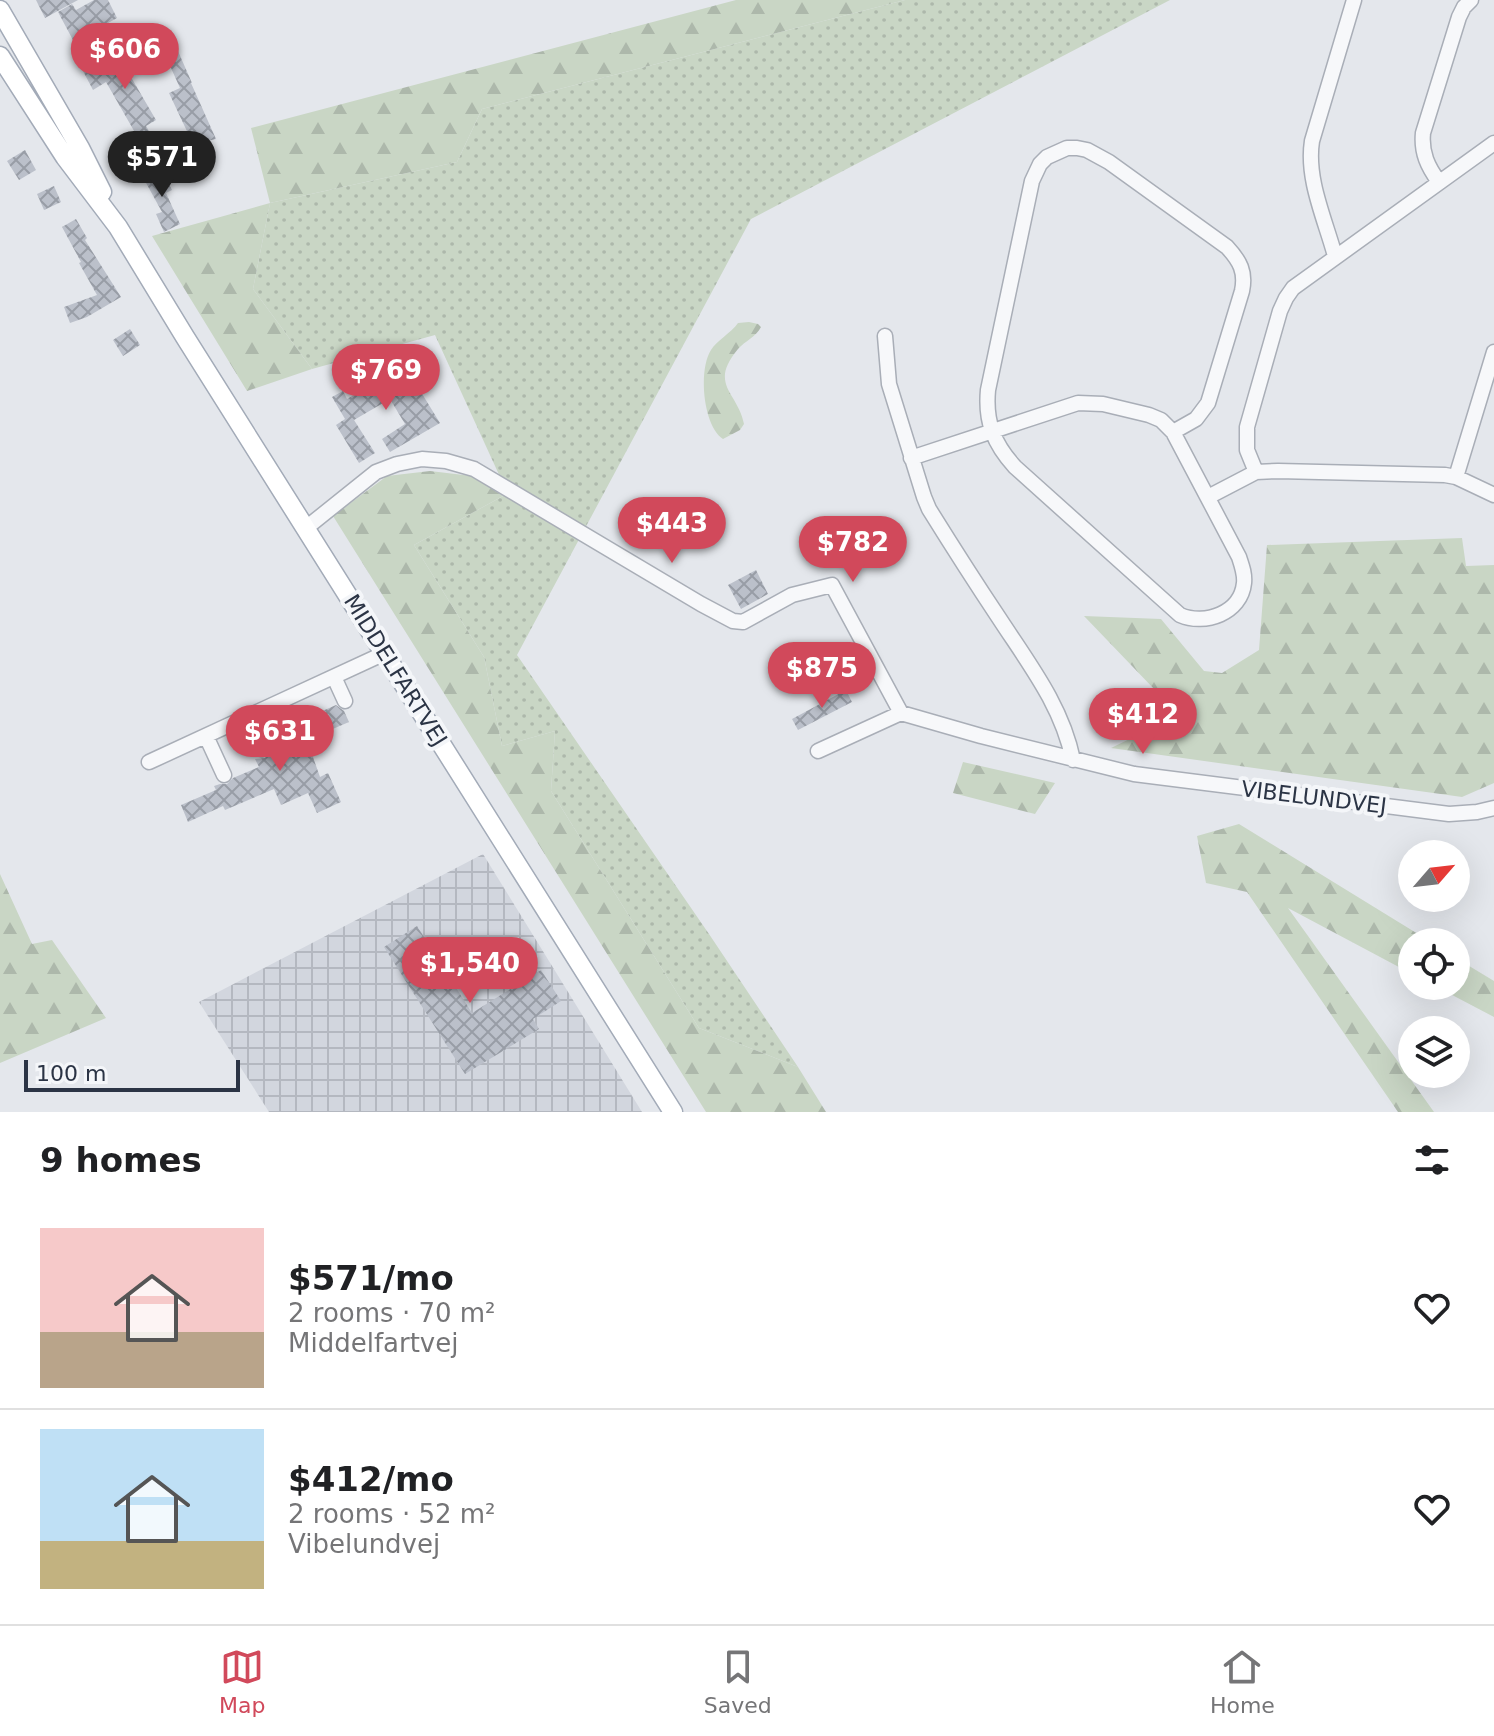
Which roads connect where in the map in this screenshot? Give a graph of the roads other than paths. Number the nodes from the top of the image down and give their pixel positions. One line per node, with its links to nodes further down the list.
1 (1354, 0): 8 (street)
2 (1471, 0): 6 (street)
3 (0, 10): 7 (main road, MIDDELFARTVEJ)
4 (0, 56): 7 (main road, MIDDELFARTVEJ)
5 (1494, 143): 6 (street)
6 (1439, 182): 8 (street)
7 (118, 227): 18 (main road, MIDDELFARTVEJ)
8 (1335, 256): 14 (street)
9 (885, 336): 13 (street)
10 (1494, 352): 15 (street)
11 (992, 431): 12 (street); 12 (street); 13 (street); 17 (street)
12 (1173, 432): 17 (street)
13 (911, 458): 27 (street)
14 (1256, 472): 15 (street); 17 (street)
15 (1456, 477): 16 (street)
16 (1494, 495)
17 (1208, 497)
18 (306, 528): 19 (main road, MIDDELFARTVEJ); 22 (street)
19 (385, 653): 20 (street); 31 (main road, MIDDELFARTVEJ)
20 (334, 677): 21 (street); 23 (street)
21 (345, 701)
22 (901, 713): 26 (street); 27 (street, VIBELUNDVEJ)
23 (246, 718): 24 (street); 25 (street)
24 (206, 736): 28 (street); 29 (street)
25 (261, 749)
26 (818, 751)
27 (1073, 760): 30 (street, VIBELUNDVEJ)
28 (149, 762)
29 (224, 775)
30 (1494, 808)
31 (673, 1112)

